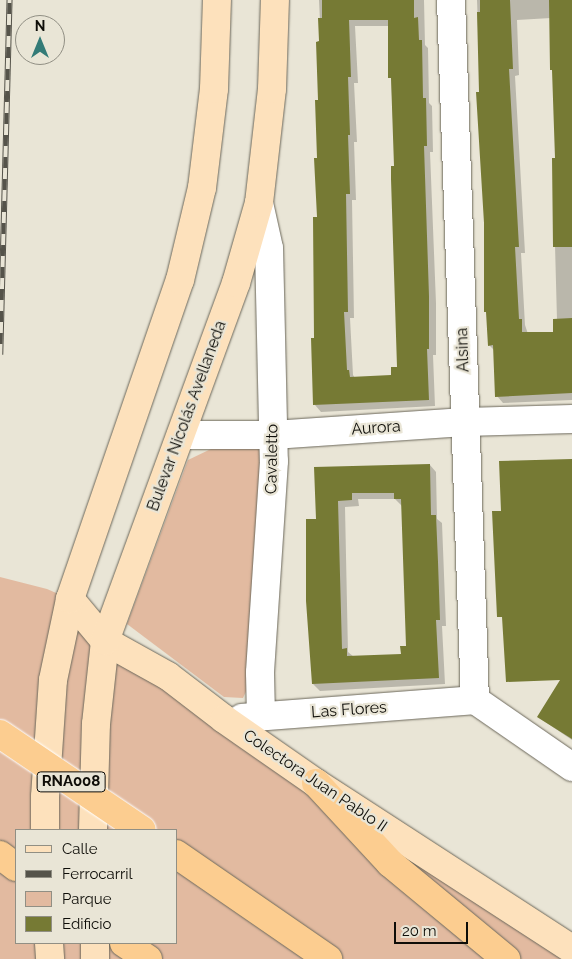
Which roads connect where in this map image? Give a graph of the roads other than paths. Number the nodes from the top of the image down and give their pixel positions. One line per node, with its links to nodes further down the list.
1 (217, 0): 9 (main road)
2 (275, 0): 4 (main road, Bulevar Nicolás Avellaneda)
3 (451, 0): 6 (street, Alsina)
4 (260, 203): 7 (main road, Bulevar Nicolás Avellaneda); 8 (street, Cavaletto)
5 (572, 418): 6 (street, Aurora)
6 (465, 422): 8 (street, Aurora); 11 (street, Alsina)
7 (181, 434): 8 (street, Aurora); 10 (main road, Bulevar Nicolás Avellaneda)
8 (273, 435): 12 (street, Cavaletto)
9 (70, 599): 10 (main road, Colectora Juan Pablo II); 17 (main road)
10 (105, 641): 13 (main road, Colectora Juan Pablo II); 18 (main road, Bulevar Nicolás Avellaneda)
11 (475, 700): 12 (street, Las Flores); 15 (street)
12 (261, 716): 13 (street, Las Flores)
13 (224, 719): 16 (main road, Colectora Juan Pablo II)
14 (0, 734): 19 (highway, RNA008, bridge)
15 (572, 767)
16 (316, 782): 26 (main road, Colectora Juan Pablo II); 31 (highway)
17 (45, 829)
18 (92, 829)
19 (141, 829)
20 (0, 855): 22 (highway)
21 (178, 855): 30 (highway)
22 (15, 866)
23 (49, 944): 27 (main road)
24 (94, 944): 28 (main road)
25 (126, 944): 29 (highway)
26 (572, 949)
27 (50, 959)
28 (95, 959)
29 (148, 959)
30 (328, 959)
31 (506, 959)

